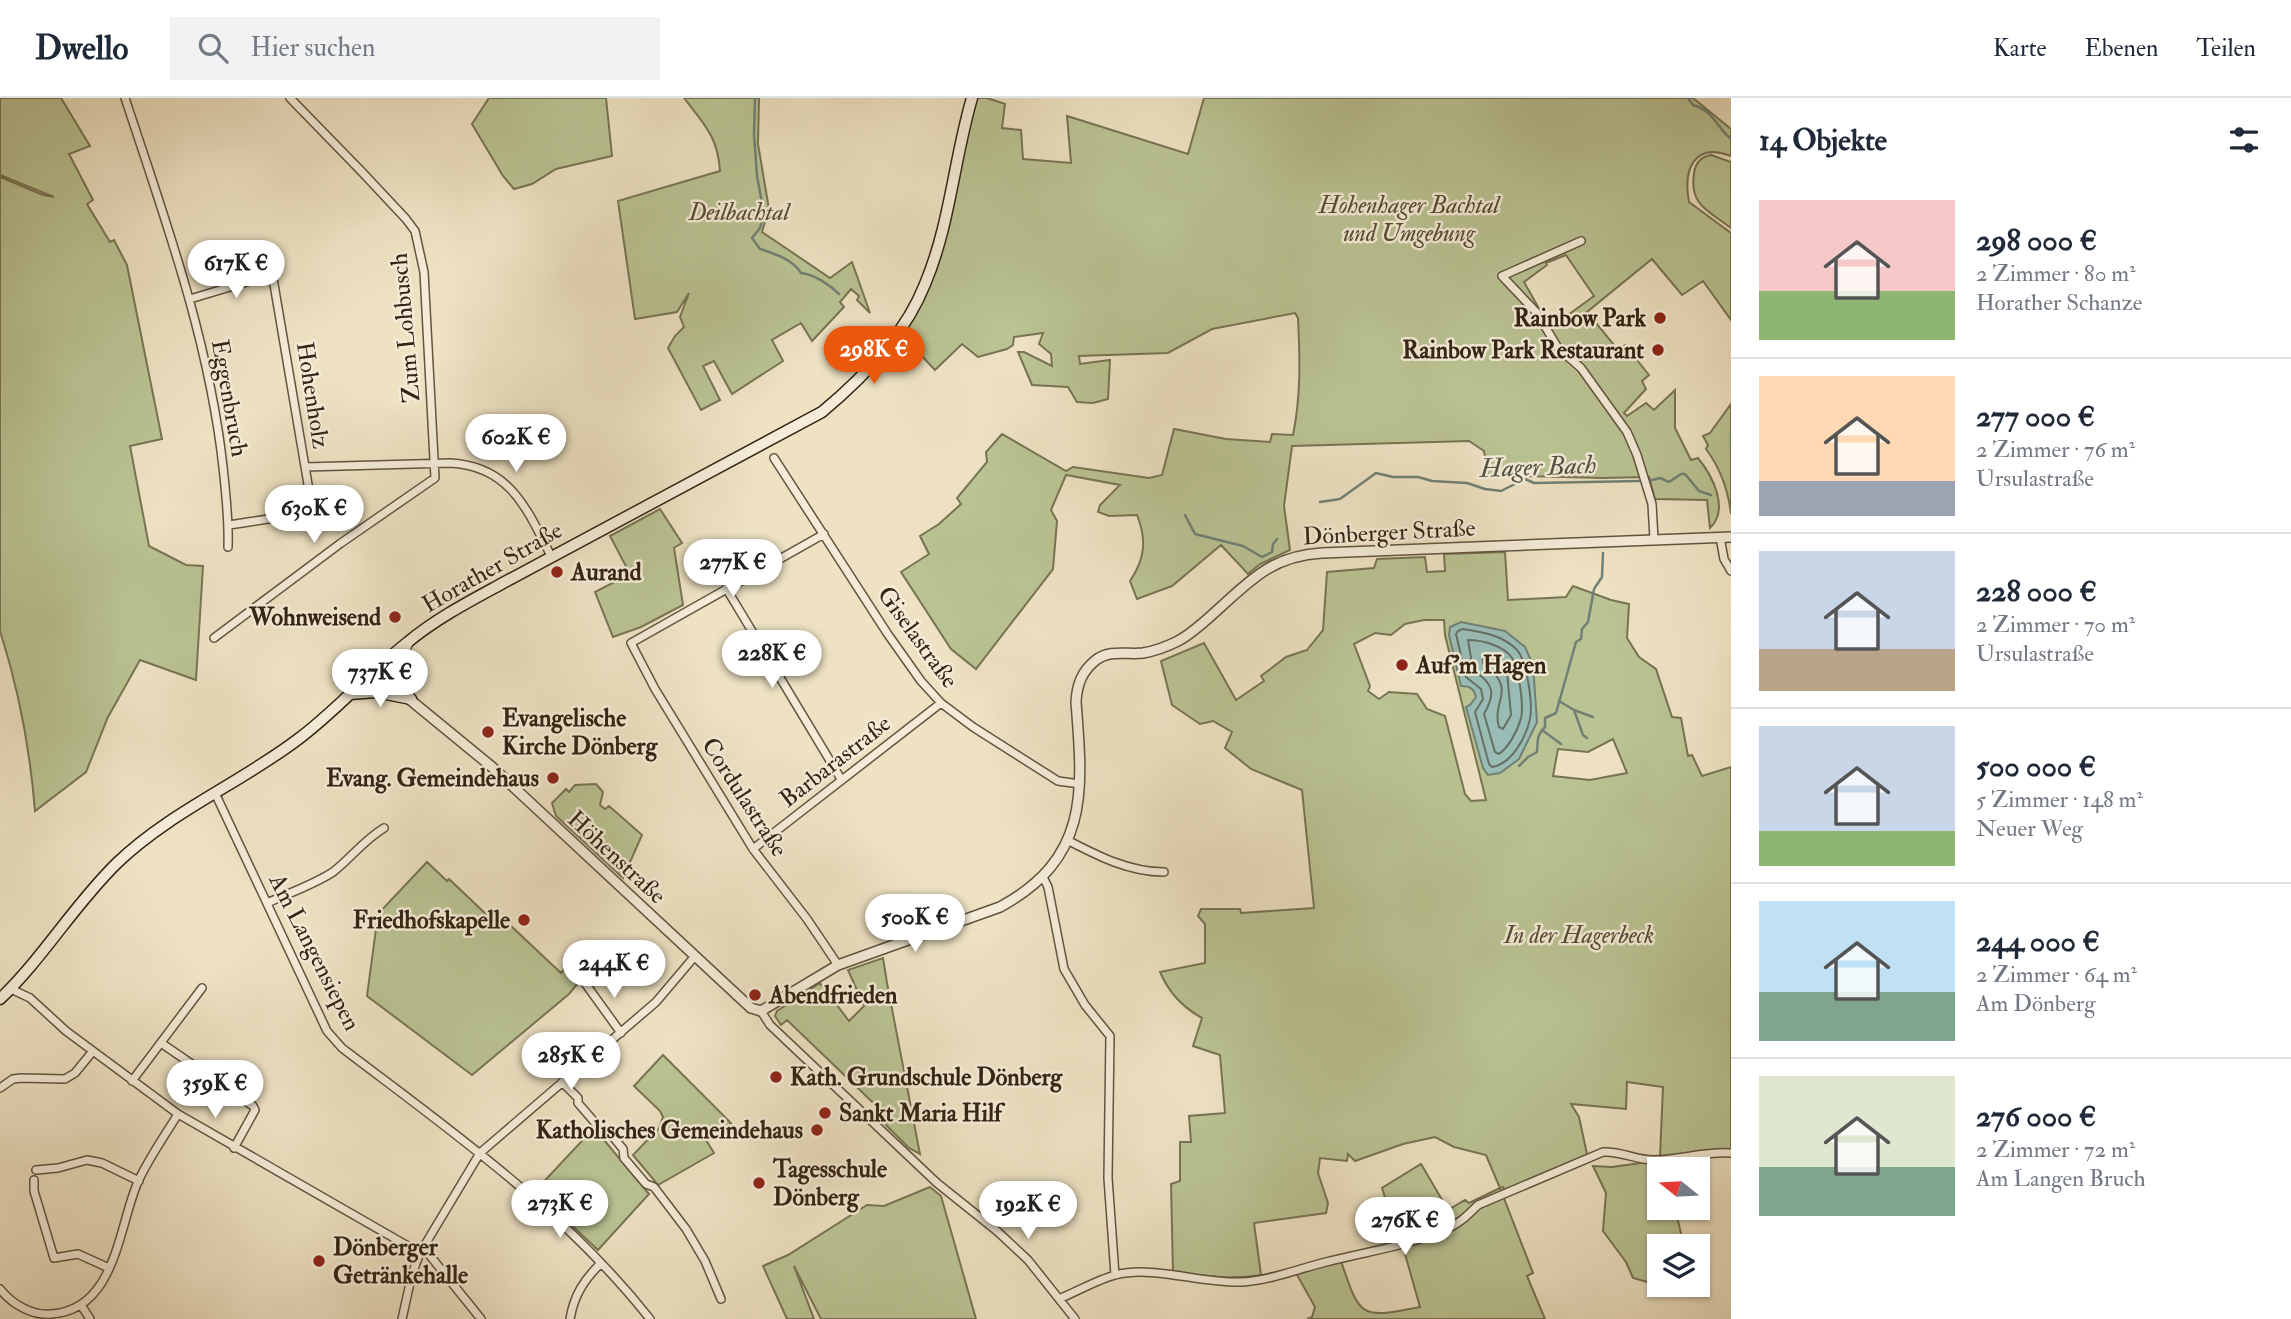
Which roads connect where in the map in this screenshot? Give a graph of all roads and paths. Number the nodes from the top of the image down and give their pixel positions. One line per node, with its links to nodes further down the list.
1 (125, 98): 7 (street, Eggenbruch)
2 (289, 98): 9 (street, Zum Lohbusch)
3 (972, 98): 17 (main road, Horather Straße)
4 (1581, 241): 15 (street)
5 (268, 249): 6 (street, Hohenholz)
6 (273, 274): 7 (street); 10 (street, Hohenholz)
7 (190, 299): 11 (street, Eggenbruch)
8 (774, 458): 12 (street, Giselastraße)
9 (434, 464): 10 (street); 17 (street); 20 (street, Zum Lohbusch)
10 (305, 467): 11 (street, Hohenholz)
11 (229, 525): 16 (street, Eggenbruch)
12 (824, 534): 19 (street); 25 (street, Giselastraße)
13 (1720, 537): 14 (street, Dönberger Straße); 15 (street, Dönberger Straße); 18 (street)
14 (1731, 537)
15 (1654, 539): 27 (street, Dönberger Straße)
16 (228, 547)
17 (551, 556): 21 (main road, Horather Straße)
18 (1730, 566)
19 (726, 588): 26 (street); 31 (street, Cordulastraße)
20 (214, 638)
21 (410, 640): 22 (main road, Horather Straße); 24 (street)
22 (375, 671): 23 (main road, Horather Straße); 24 (street, Höhenstraße)
23 (350, 694): 24 (main road); 28 (main road, Horather Straße)
24 (411, 699): 35 (street, Höhenstraße)
25 (941, 703): 26 (street, Barbarastraße); 27 (street, Giselastraße)
26 (841, 779): 31 (street, Barbarastraße)
27 (1080, 784): 30 (street, Dönberger Straße)
28 (215, 793): 34 (street, Am Langensiepen); 39 (main road, Horather Straße)
29 (384, 828): 34 (street)
30 (1067, 840): 32 (street); 33 (street, Dönberger Straße)
31 (753, 849): 36 (street, Cordulastraße)
32 (1164, 872)
33 (1046, 874): 36 (street, Dönberger Straße); 58 (street)
34 (267, 903): 50 (street, Am Langensiepen)
35 (695, 956): 41 (street, Höhenstraße); 42 (street)
36 (838, 965): 41 (street, Dönberger Straße)
37 (585, 983): 42 (street)
38 (202, 988): 43 (street)
39 (11, 989): 40 (main road, Horather Straße); 44 (street)
40 (0, 999)
41 (761, 1011): 60 (street, Höhenstraße)
42 (621, 1033): 46 (street)
43 (160, 1043): 45 (street); 49 (street)
44 (93, 1051): 45 (street); 47 (street)
45 (132, 1081): 48 (street)
46 (562, 1082): 50 (street); 61 (street)
47 (0, 1088)
48 (178, 1114): 49 (street); 54 (street)
49 (234, 1148): 55 (street)
50 (480, 1153): 55 (street); 56 (street, Am Langensiepen)
51 (1731, 1153): 58 (street)
52 (36, 1170): 54 (street)
53 (34, 1180): 57 (street)
54 (139, 1181): 57 (street)
55 (422, 1250): 65 (street); 66 (street)
56 (601, 1263): 67 (street); 68 (street, Am Langensiepen)
57 (109, 1268): 62 (street)
58 (1115, 1275): 60 (street)
59 (0, 1289): 63 (street)
60 (1061, 1298): 69 (street, Höhenstraße)
61 (721, 1300)
62 (81, 1305): 63 (street); 64 (street)
63 (45, 1317)
64 (90, 1319)
65 (402, 1319)
66 (481, 1319)
67 (570, 1319)
68 (650, 1319)
69 (1075, 1319)

